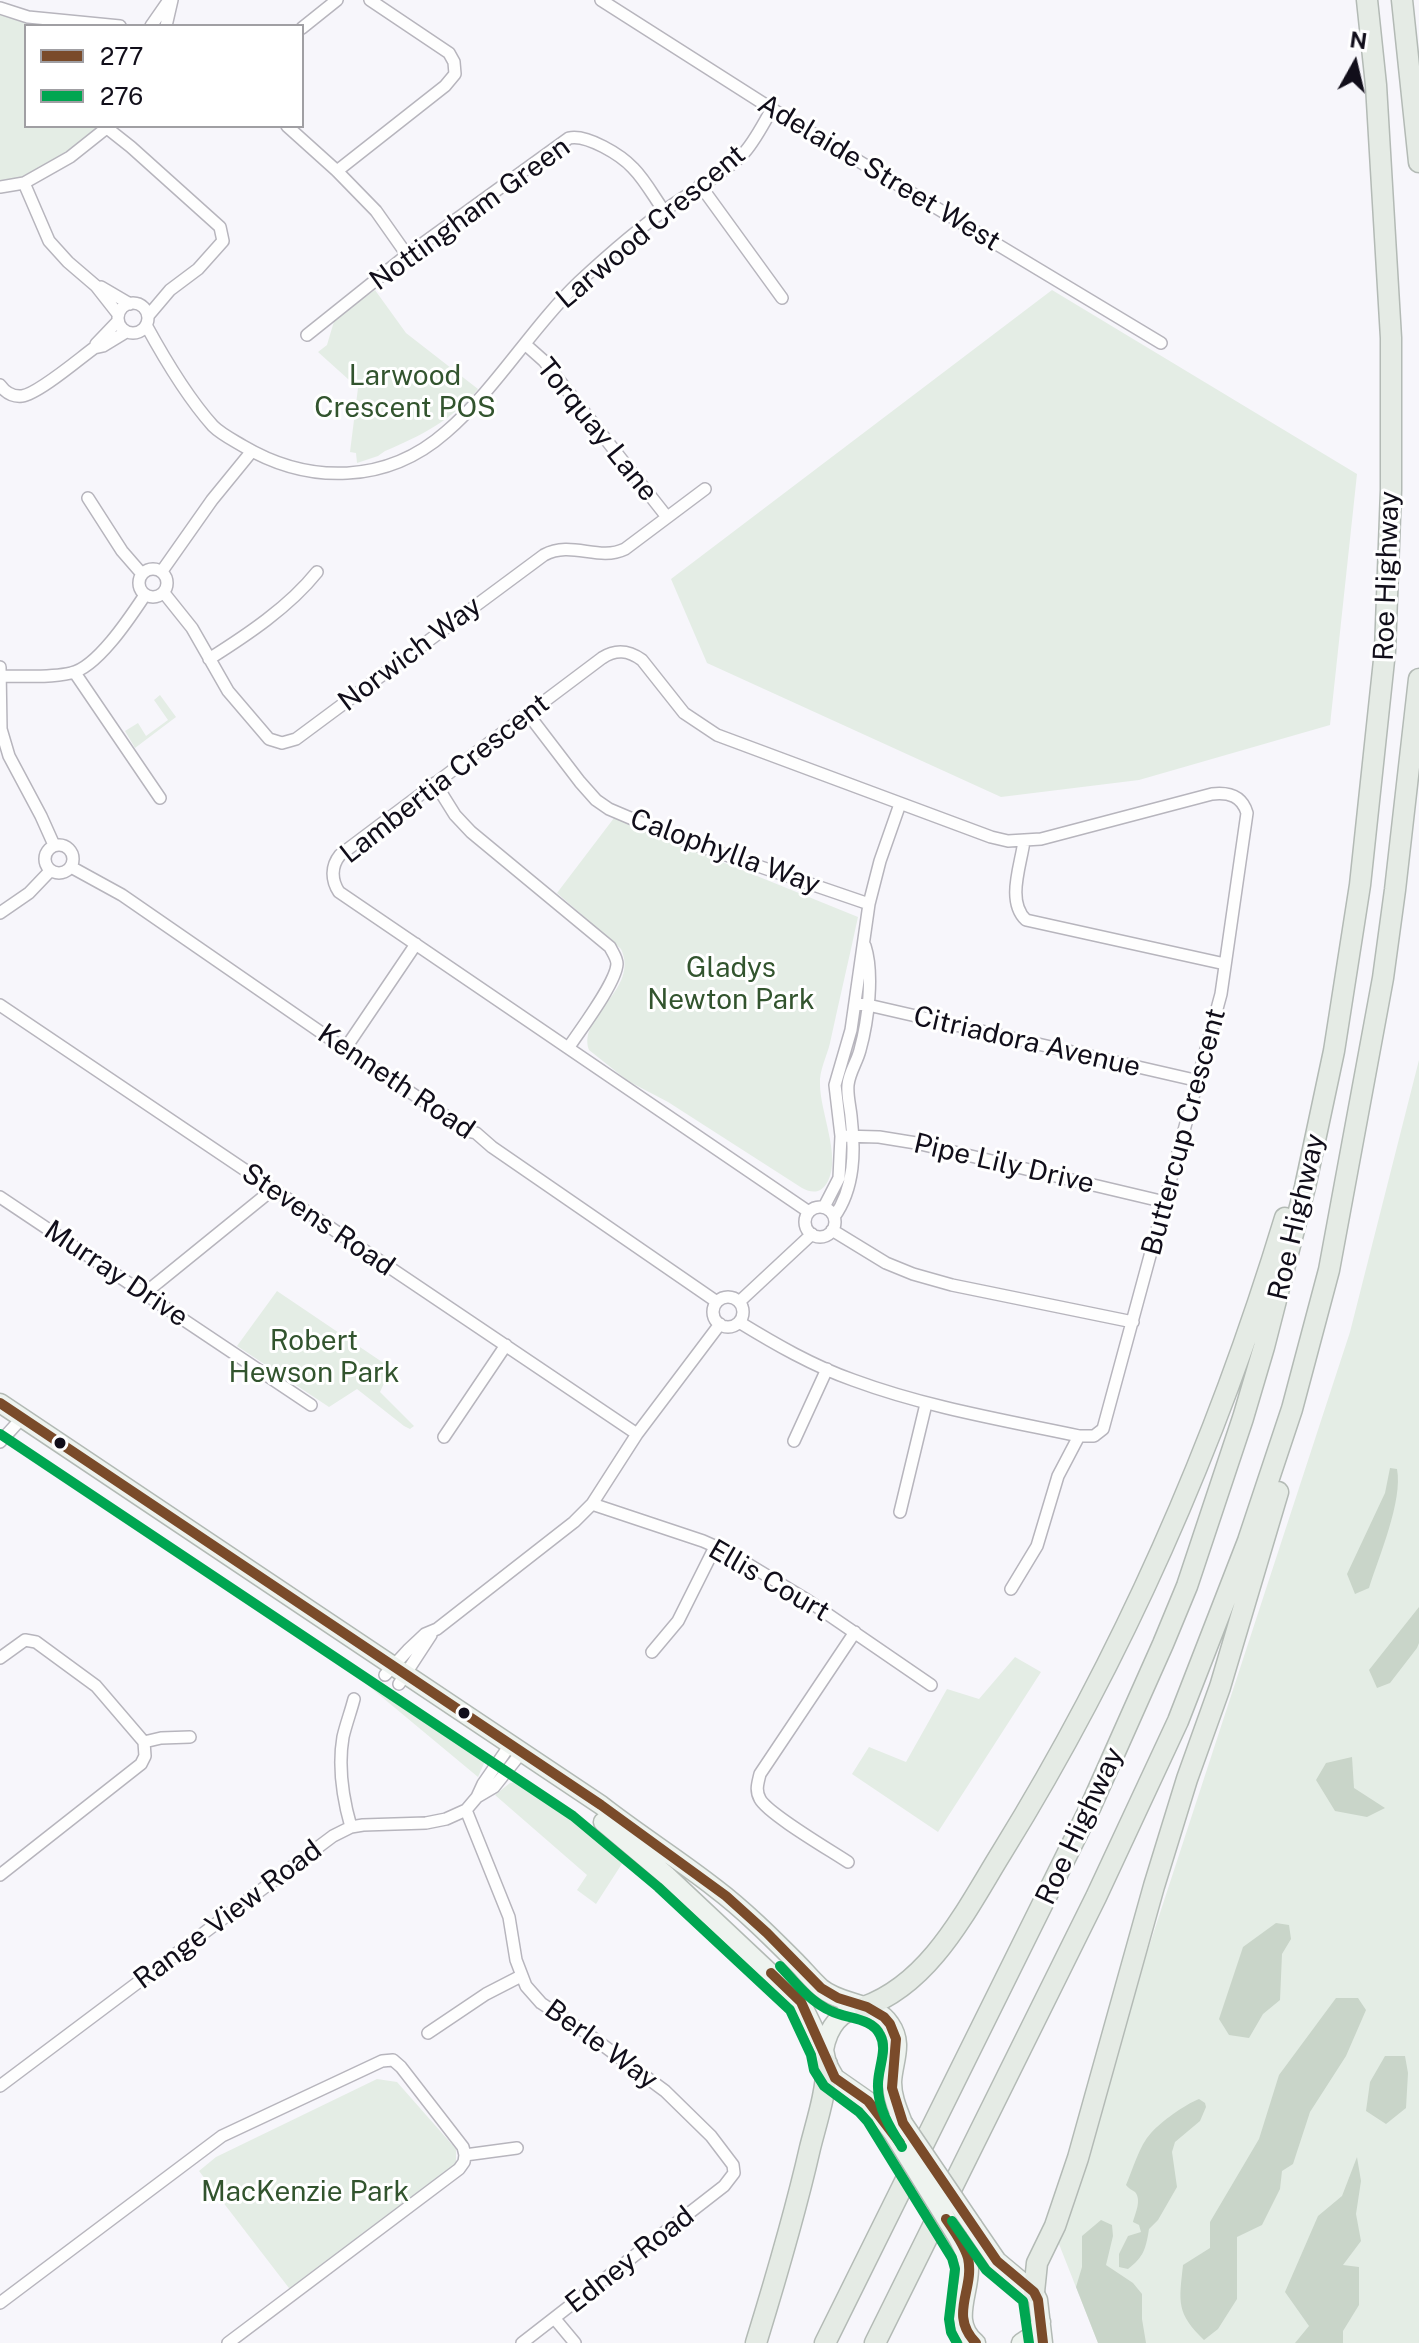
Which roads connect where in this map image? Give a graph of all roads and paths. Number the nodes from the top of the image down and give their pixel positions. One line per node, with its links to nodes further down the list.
1 (170, 0): 9 (street); 10 (street)
2 (337, 0): 11 (street)
3 (370, 0): 17 (street)
4 (601, 0): 12 (street, Adelaide Street West)
5 (1367, 0): 54 (highway, Roe Highway)
6 (1402, 0): 16 (highway)
7 (0, 8): 8 (street)
8 (89, 24)
9 (152, 24)
10 (166, 24)
11 (304, 26)
12 (772, 109): 19 (street, Larwood Crescent); 31 (street, Adelaide Street West)
13 (107, 128): 18 (street)
14 (109, 128): 24 (street)
15 (289, 128): 17 (street)
16 (1419, 162)
17 (337, 171): 22 (street)
18 (24, 183): 20 (street); 23 (street)
19 (700, 185): 21 (street, Larwood Crescent); 25 (street)
20 (0, 187)
21 (664, 211): 22 (street, Nottingham Green); 32 (street, Larwood Crescent)
22 (407, 255): 30 (street, Nottingham Green)
23 (96, 286): 26 (street); 27 (street)
24 (170, 290): 26 (street); 28 (street)
25 (782, 298)
26 (134, 304): 27 (street); 28 (street)
27 (118, 318): 29 (street); 33 (street)
28 (147, 321): 29 (street); 34 (street)
29 (130, 333): 33 (street); 34 (street)
30 (307, 335)
31 (1161, 343)
32 (526, 345): 36 (street, Larwood Crescent); 39 (street, Torquay Lane)
33 (94, 348): 35 (street)
34 (163, 355): 36 (street, Larwood Crescent)
35 (0, 385)
36 (252, 451): 40 (street)
37 (705, 489): 39 (street, Norwich Way)
38 (88, 498): 42 (street)
39 (667, 517): 45 (street, Norwich Way)
40 (162, 571): 42 (street); 43 (street)
41 (317, 572): 45 (street)
42 (142, 574): 44 (street)
43 (164, 593): 44 (street); 45 (street, Norwich Way)
44 (145, 595): 47 (street)
45 (209, 659)
46 (0, 667): 48 (street)
47 (75, 673): 48 (street); 52 (street)
48 (1, 676): 56 (street)
49 (1419, 679): 79 (highway, Roe Highway)
50 (528, 714): 51 (street, Lambertia Crescent); 53 (street, Lambertia Crescent); 59 (street, Calophylla Way)
51 (435, 783): 61 (street, Lambertia Crescent); 67 (street)
52 (160, 798)
53 (900, 804): 55 (street, Buttercup Crescent); 59 (street)
54 (1367, 823): 114 (highway); 130 (highway, Roe Highway)
55 (1024, 841): 63 (street); 63 (street, Buttercup Crescent)
56 (54, 845): 57 (street); 58 (street)
57 (71, 867): 58 (street); 68 (street, Kenneth Road)
58 (50, 871): 60 (street)
59 (869, 904): 62 (street)
60 (0, 913)
61 (416, 944): 67 (street, Lambertia Crescent); 68 (street)
62 (864, 945): 64 (street); 66 (street)
63 (1225, 964): 69 (street, Buttercup Crescent)
64 (855, 1004): 66 (street, Citriadora Avenue); 70 (street)
65 (0, 1005): 71 (street, Stevens Road)
66 (868, 1005): 69 (street, Citriadora Avenue); 70 (street)
67 (569, 1047): 75 (street, Lambertia Crescent)
68 (345, 1049): 81 (street, Kenneth Road)
69 (1199, 1081): 73 (street, Buttercup Crescent)
70 (847, 1136): 73 (street, Pipe Lily Drive); 74 (street); 76 (street)
71 (272, 1190): 80 (street); 86 (street, Stevens Road)
72 (0, 1197): 80 (street, Murray Drive)
73 (1165, 1202): 84 (street, Buttercup Crescent)
74 (824, 1207): 75 (street); 76 (street)
75 (809, 1212): 78 (street)
76 (834, 1217): 77 (street)
77 (832, 1230): 78 (street); 84 (street)
78 (812, 1234): 82 (street)
79 (1329, 1270): 122 (highway); 131 (highway, Roe Highway)
80 (145, 1293): 89 (street, Murray Drive)
81 (717, 1302): 82 (street); 85 (street)
82 (739, 1302): 83 (street)
83 (739, 1322): 85 (street); 87 (street)
84 (1133, 1322): 92 (street, Buttercup Crescent)
85 (720, 1324): 91 (street)
86 (506, 1345): 91 (street, Stevens Road); 93 (street)
87 (827, 1369): 88 (street); 94 (street)
88 (926, 1404): 92 (street); 97 (street)
89 (311, 1405)
90 (8, 1415): 95 (street); 103 (main road)
91 (637, 1434): 96 (street)
92 (1079, 1436): 99 (street)
93 (444, 1437)
94 (794, 1441)
95 (0, 1442)
96 (592, 1504): 98 (street, Ellis Court); 103 (street)
97 (900, 1512)
98 (715, 1547): 100 (street, Ellis Court); 101 (street)
99 (1011, 1589)
100 (855, 1632): 104 (street, Ellis Court); 111 (street)
101 (652, 1652)
102 (0, 1658): 107 (street)
103 (396, 1675): 108 (main road)
104 (931, 1685)
105 (354, 1699): 110 (street)
106 (190, 1737): 107 (street)
107 (144, 1742): 112 (street)
108 (512, 1753): 109 (street); 114 (main road); 116 (main road)
109 (466, 1810): 110 (street, Range View Road); 113 (street, Berle Way)
110 (351, 1827): 117 (street, Range View Road)
111 (848, 1862)
112 (0, 1875)
113 (521, 1976): 115 (street); 121 (street, Berle Way)
114 (864, 2007): 116 (main road); 118 (main road)
115 (428, 2033)
116 (826, 2057): 118 (main road); 129 (highway)
117 (0, 2086)
118 (898, 2128): 122 (main road, bridge); 132 (main road, bridge)
119 (517, 2148): 120 (street)
120 (465, 2155): 123 (street); 126 (street)
121 (734, 2173): 124 (street, Edney Road)
122 (1034, 2292): 125 (main road)
123 (0, 2303)
124 (555, 2319): 127 (street, Edney Road); 128 (street)
125 (1041, 2322): 133 (main road); 134 (main road)
126 (228, 2343)
127 (522, 2343)
128 (575, 2343)
129 (756, 2343)
130 (825, 2343)
131 (875, 2343)
132 (976, 2343)
133 (1021, 2343)
134 (1043, 2343)

